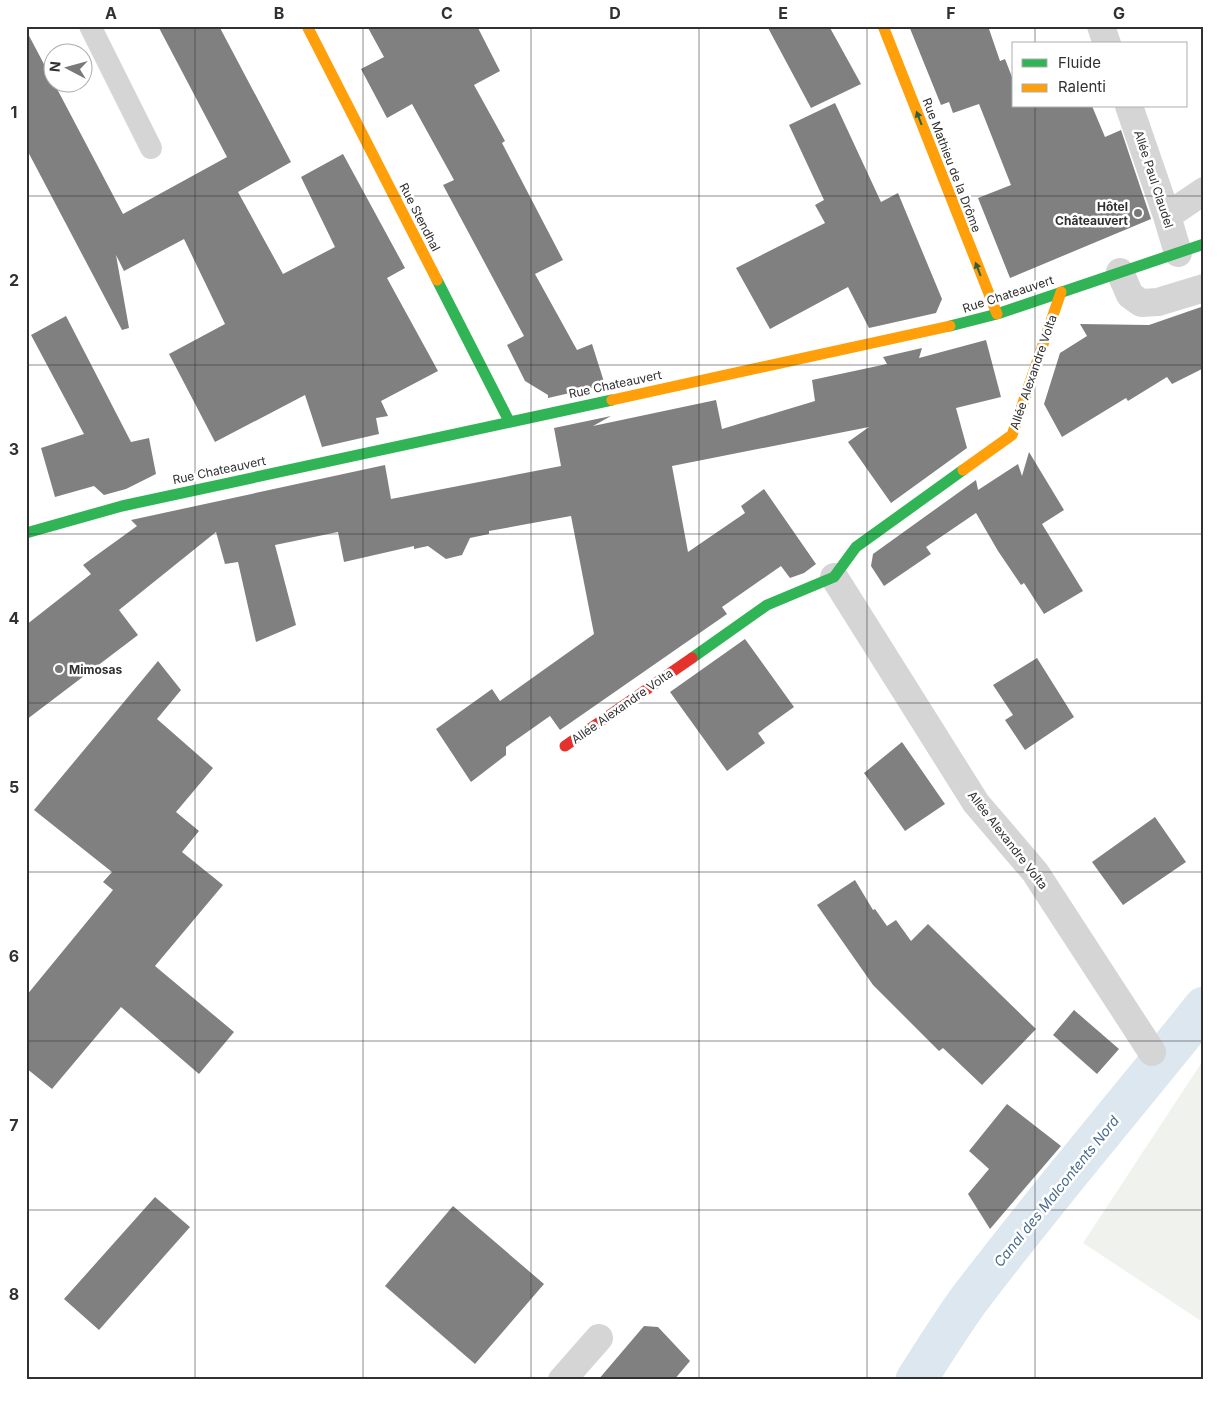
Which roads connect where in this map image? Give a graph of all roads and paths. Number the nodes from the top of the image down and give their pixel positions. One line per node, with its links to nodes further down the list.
1 (90, 26): 7 (lane)
2 (307, 26): 16 (street, Rue Stendhal)
3 (883, 26): 15 (street, Rue Mathieu de la Drôme, one-way to 3)
4 (1101, 26): 5 (street)
5 (1106, 42)
6 (1130, 108): 9 (street, Allée Paul Claudel)
7 (151, 148)
8 (1204, 191): 9 (street)
9 (1167, 216): 11 (street, Allée Paul Claudel)
10 (1204, 244): 11 (street, Rue Chateauvert)
11 (1178, 253): 12 (street, Rue Chateauvert)
12 (1120, 272): 13 (street); 14 (street, Rue Chateauvert)
13 (1204, 288)
14 (1061, 292): 15 (street, Rue Chateauvert); 18 (street, Allée Alexandre Volta)
15 (997, 314): 16 (street, Rue Chateauvert)
16 (509, 421): 17 (street, Rue Chateauvert)
17 (26, 533)
18 (834, 577): 19 (street, Allée Alexandre Volta); 20 (street, Allée Alexandre Volta)
19 (565, 746)
20 (1152, 1052)
21 (599, 1338): 22 (street)
22 (562, 1380)

